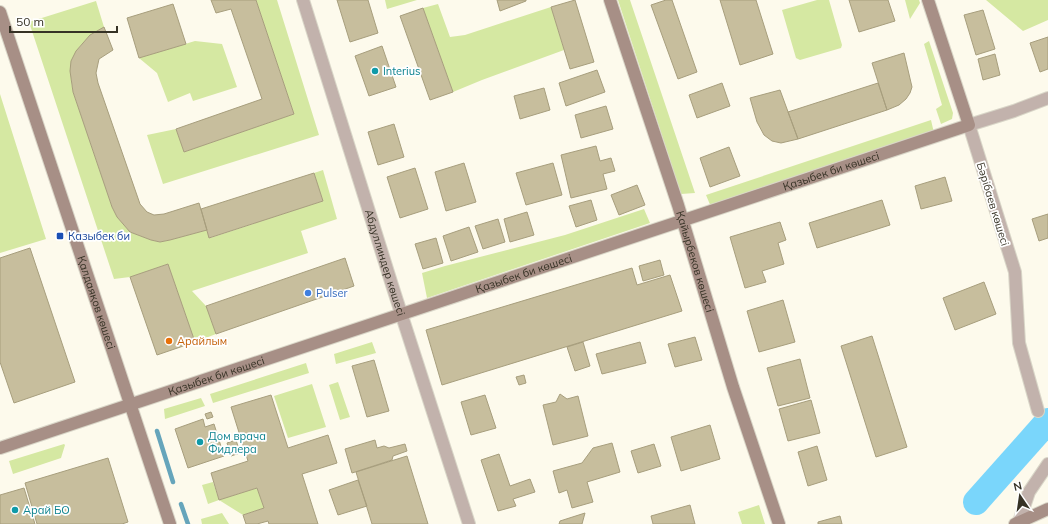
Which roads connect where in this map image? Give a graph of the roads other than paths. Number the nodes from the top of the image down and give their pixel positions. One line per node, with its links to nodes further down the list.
1 (303, 0): 8 (street, Абдуллиндер көшесі)
2 (610, 0): 7 (street, Қайырбеков көшесі)
3 (928, 0): 6 (street, Бәрібаев көшесі)
4 (0, 12): 9 (street, Қалдаяқов көшесі)
5 (1048, 98): 6 (street, Қазыбек би көшесі)
6 (968, 125): 7 (street, Қазыбек би көшесі); 10 (street, Бәрібаев көшесі)
7 (682, 221): 8 (street, Қазыбек би көшесі); 17 (street, Қайырбеков көшесі)
8 (402, 314): 9 (street, Қазыбек би көшесі); 16 (street, Абдуллиндер көшесі)
9 (130, 405): 11 (street, Қазыбек би көшесі); 15 (street, Қалдаяқов көшесі)
10 (1038, 411)
11 (0, 448)
12 (1048, 464): 14 (street)
13 (1048, 509): 14 (street)
14 (1017, 523)
15 (170, 524)
16 (470, 524)
17 (778, 524)

